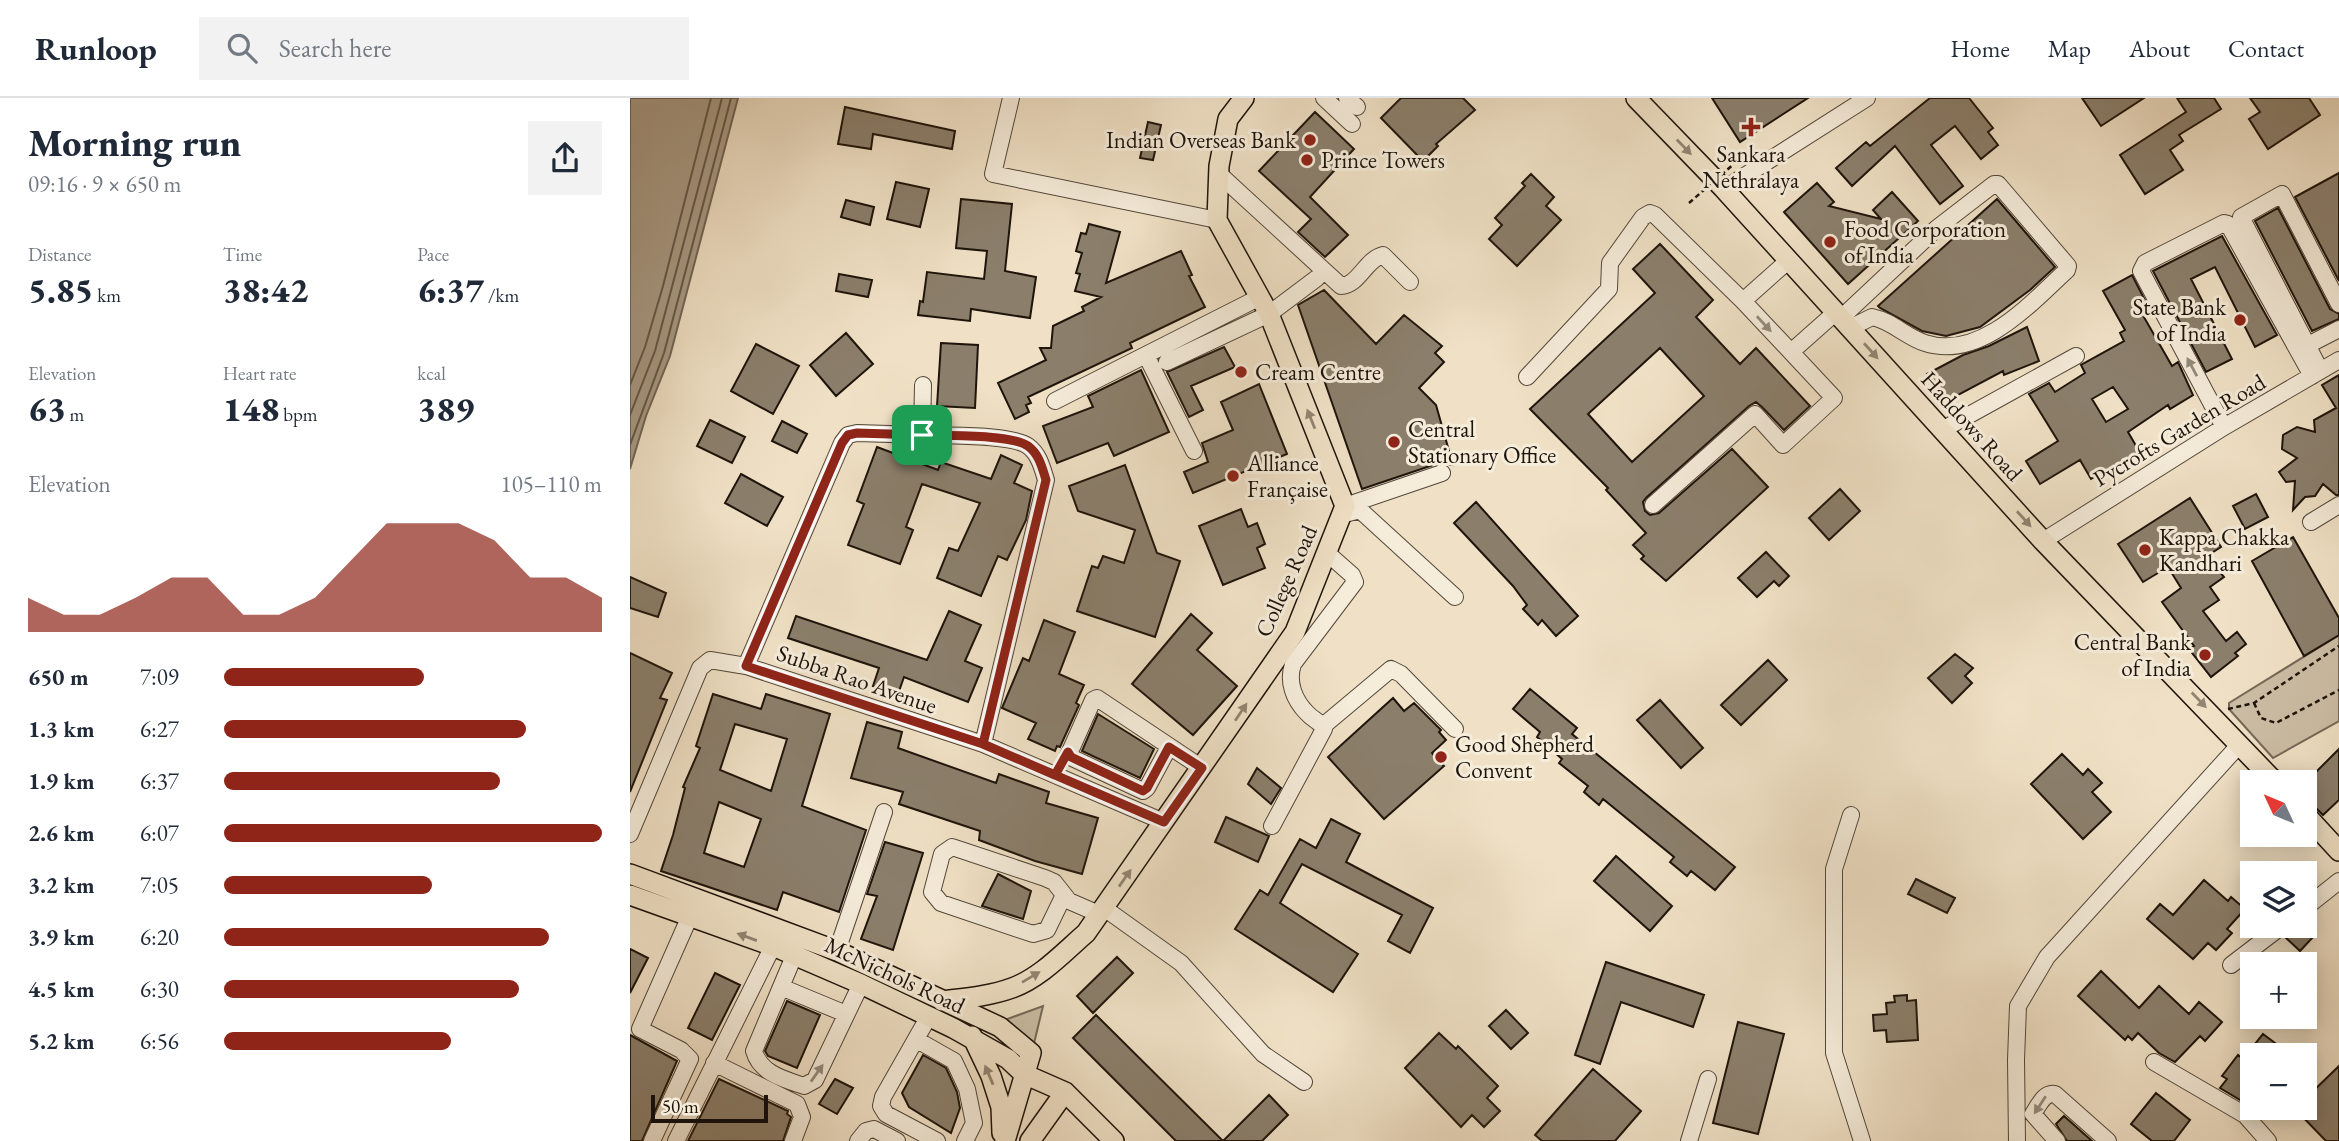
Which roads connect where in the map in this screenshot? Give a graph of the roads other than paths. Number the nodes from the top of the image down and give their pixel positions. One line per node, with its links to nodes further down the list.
1 (1010, 98): 10 (street)
2 (1244, 98): 7 (main road)
3 (1324, 98): 6 (street)
4 (1636, 98): 8 (main road, Haddows Road, one-way to 8)
5 (1867, 98): 8 (street)
6 (1352, 124)
7 (1219, 174): 10 (main road); 14 (street)
8 (1724, 189): 11 (main road, Haddows Road)
9 (2290, 193): 13 (street)
10 (1217, 220): 17 (main road)
11 (1789, 260): 15 (street); 18 (main road, Haddows Road)
12 (1317, 278): 17 (street)
13 (2339, 281)
14 (1410, 282)
15 (1743, 301): 21 (street, one-way to 21); 27 (street)
16 (2339, 304): 20 (street)
17 (1264, 306): 22 (street); 25 (street); 37 (main road, one-way to 17)
18 (1842, 319): 18 (street); 21 (street); 31 (main road, Haddows Road, one-way to 31)
19 (2339, 329): 20 (street)
20 (2308, 345): 26 (street)
21 (1791, 352): 35 (street)
22 (1146, 355): 29 (street); 33 (street)
23 (2076, 356): 31 (street)
24 (2339, 360): 26 (street, Pycrofts Garden Road)
25 (1167, 362)
26 (2316, 373): 30 (street, Pycrofts Garden Road); 30 (street, one-way to 26)
27 (1527, 377)
28 (923, 384): 32 (street)
29 (1055, 401)
30 (2224, 427): 39 (street, Pycrofts Garden Road)
31 (1942, 430): 39 (main road, Haddows Road, one-way to 39)
32 (922, 435): 42 (street); 45 (street)
33 (1194, 451)
34 (1442, 474): 37 (street)
35 (1653, 505)
36 (2339, 505): 38 (street)
37 (1343, 511): 40 (main road, College Road); 41 (street)
38 (2311, 522)
39 (2043, 541): 46 (main road, Haddows Road, one-way to 46)
40 (1327, 553): 43 (street); 49 (main road, College Road, one-way to 40)
41 (1455, 597)
42 (746, 666): 45 (street, Subba Rao Avenue); 57 (street, Subba Rao Avenue)
43 (1324, 726): 44 (street); 55 (street)
44 (1455, 729)
45 (983, 744): 51 (street, Subba Rao Avenue)
46 (2240, 744): 50 (main road, Haddows Road); 98 (street)
47 (1169, 747): 48 (street); 48 (street); 49 (street)
48 (1068, 752): 51 (street)
49 (1202, 768): 54 (main road, College Road)
50 (2264, 770)
51 (1055, 775): 54 (street, Subba Rao Avenue)
52 (884, 811): 68 (street)
53 (1851, 815): 97 (street)
54 (1164, 822): 64 (main road, College Road, one-way to 54)
55 (1272, 826)
56 (2317, 827): 58 (main road)
57 (630, 834)
58 (2339, 851)
59 (630, 874): 68 (main road, McNichols Road)
60 (2339, 881): 63 (street)
61 (630, 895): 65 (main road, McNichols Road)
62 (1064, 895): 62 (street); 64 (street)
63 (2317, 898)
64 (1102, 911): 73 (main road, College Road, one-way to 64); 84 (street)
65 (690, 916): 67 (main road, McNichols Road, one-way to 65); 77 (street)
66 (2266, 938): 70 (street)
67 (773, 946): 69 (main road, McNichols Road); 81 (street)
68 (838, 951): 74 (main road, McNichols Road)
69 (794, 956): 71 (main road, McNichols Road); 72 (street)
70 (2231, 965)
71 (860, 984): 74 (main road, McNichols Road); 75 (street)
72 (782, 986): 75 (street); 75 (street, one-way to 75)
73 (990, 995): 74 (main road, College Road); 76 (main road)
74 (936, 1008): 76 (main road); 78 (main road, McNichols Road); 79 (street)
75 (847, 1012)
76 (979, 1018): 78 (main road); 82 (main road)
77 (635, 1027): 87 (street)
78 (971, 1038): 82 (main road, McNichols Road); 94 (main road, one-way to 78)
79 (917, 1040): 92 (street); 93 (street)
80 (2154, 1062): 101 (street)
81 (714, 1063): 88 (street); 89 (street)
82 (1024, 1074): 85 (main road, McNichols Road); 94 (main road)
83 (1709, 1079): 96 (street)
84 (1304, 1082)
85 (1065, 1092): 86 (main road); 95 (main road, McNichols Road)
86 (1031, 1139)
87 (652, 1141)
88 (676, 1141)
89 (793, 1141)
90 (858, 1141): 91 (street)
91 (897, 1141)
92 (937, 1141)
93 (965, 1141)
94 (1004, 1141)
95 (1114, 1141)
96 (1689, 1141)
97 (1862, 1141)
98 (2017, 1141)
99 (2057, 1141): 100 (street, one-way to 99)
100 (2109, 1141)
101 (2268, 1141)

